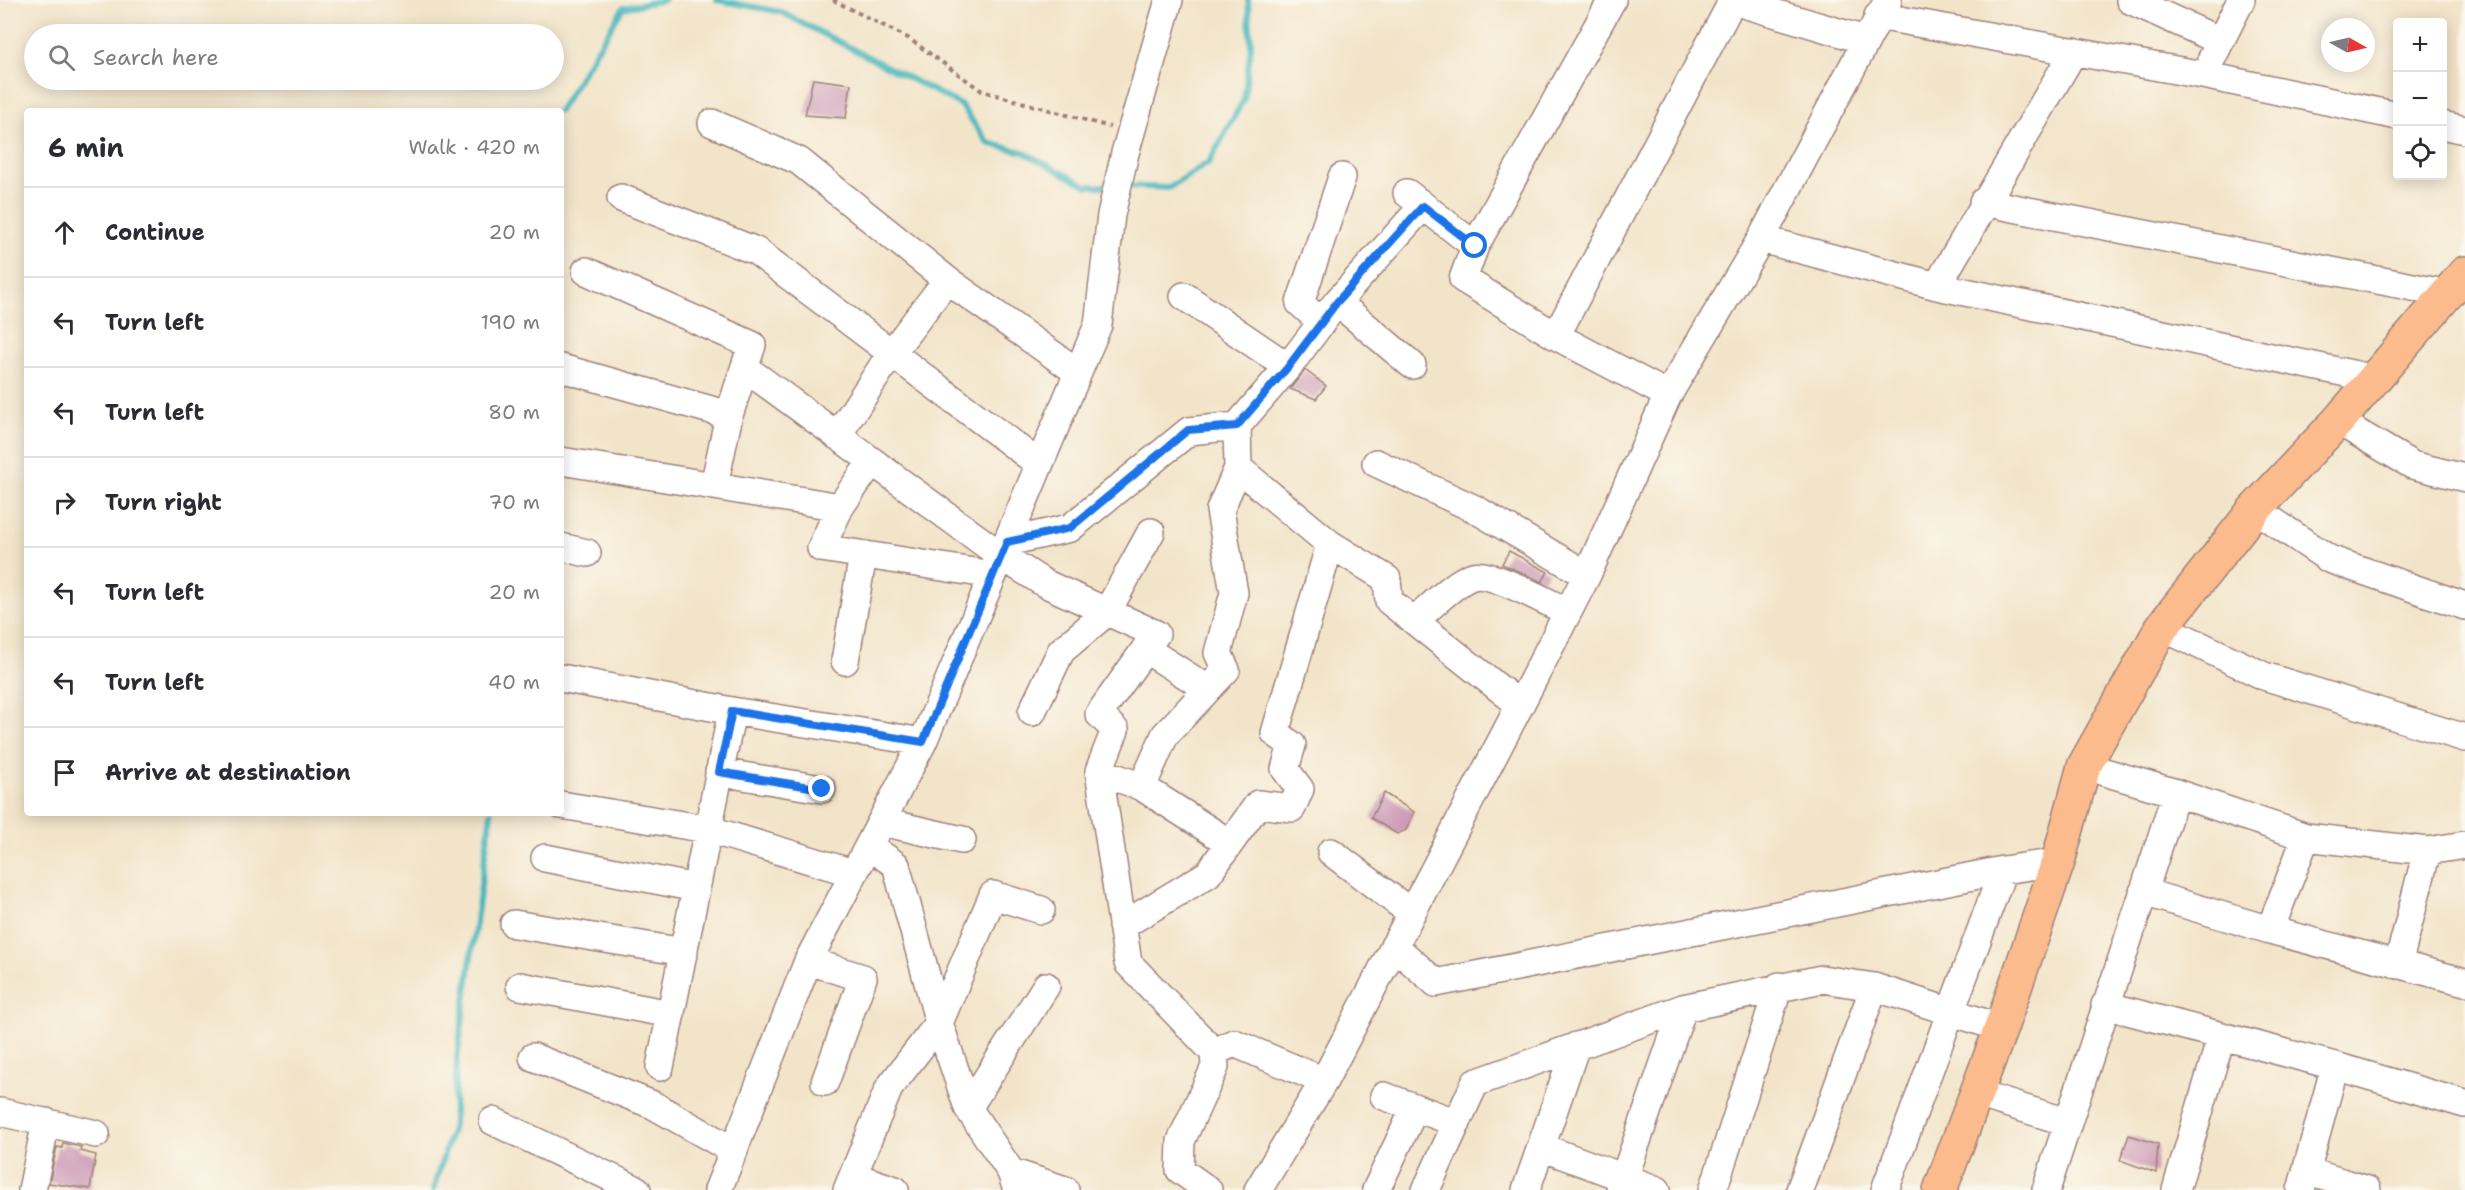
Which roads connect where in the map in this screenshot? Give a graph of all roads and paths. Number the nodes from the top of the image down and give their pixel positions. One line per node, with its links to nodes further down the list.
1 (833, 0): 16 (path)
2 (1169, 0): 16 (street)
3 (1612, 0): 21 (street)
4 (1732, 0): 8 (street); 28 (street)
5 (2130, 0): 9 (street)
6 (2241, 0): 9 (street)
7 (1883, 8): 8 (street); 10 (street)
8 (1865, 40): 20 (street)
9 (2220, 41): 11 (street)
10 (2074, 51): 11 (street); 19 (street)
11 (2203, 75): 12 (street)
12 (2393, 115)
13 (712, 123): 23 (street)
14 (2447, 126): 15 (street)
15 (2465, 130)
16 (1131, 133): 34 (street)
17 (1342, 177): 27 (street)
18 (621, 198): 29 (street)
19 (1983, 202): 24 (street); 25 (street)
20 (1761, 239): 25 (street); 36 (street)
21 (1475, 246): 27 (street); 28 (street)
22 (586, 271): 32 (street)
23 (947, 280): 29 (street); 34 (street)
24 (2457, 284): 35 (main road)
25 (1937, 286): 35 (street)
26 (1184, 296): 31 (street)
27 (1329, 312): 30 (street); 31 (street)
28 (1556, 336): 36 (street)
29 (890, 355): 40 (street); 44 (street)
30 (1412, 365)
31 (1288, 367): 39 (street)
32 (745, 368): 37 (street); 40 (street)
33 (564, 370): 37 (street)
34 (1076, 371): 44 (street)
35 (2375, 379): 38 (main road)
36 (1668, 395): 56 (street)
37 (729, 415): 47 (street)
38 (2338, 421): 46 (street); 49 (main road)
39 (1237, 426): 45 (street); 55 (street)
40 (837, 436): 42 (street)
41 (564, 461): 47 (street)
42 (872, 461): 48 (street); 55 (street)
43 (1376, 463): 56 (street)
44 (1039, 464): 55 (street)
45 (1238, 468): 51 (street); 65 (street)
46 (2465, 478)
47 (714, 486): 48 (street)
48 (840, 507): 54 (street)
49 (2255, 509): 57 (street); 61 (main road)
50 (1151, 532): 58 (street)
51 (1330, 544): 60 (street); 82 (street)
52 (564, 549): 53 (street)
53 (587, 553)
54 (863, 555): 55 (street); 63 (street)
55 (1000, 558): 58 (street); 70 (street)
56 (1587, 575): 59 (street)
57 (2465, 606)
58 (1107, 612): 62 (street); 68 (street)
59 (1568, 612): 60 (street); 66 (street)
60 (1414, 621): 66 (street)
61 (2162, 627): 69 (street); 71 (main road)
62 (1145, 649): 65 (street); 72 (street)
63 (845, 661)
64 (564, 679): 67 (street)
65 (1208, 689): 74 (street)
66 (1520, 705): 94 (street)
67 (732, 711): 70 (street); 73 (street)
68 (1032, 712)
69 (2465, 738)
70 (923, 742): 78 (street)
71 (2084, 766): 76 (street); 88 (main road)
72 (1099, 771): 74 (street); 96 (street)
73 (719, 772): 75 (street); 79 (street)
74 (1142, 787): 82 (street)
75 (822, 789)
76 (2176, 793): 80 (street); 92 (street)
77 (564, 805): 79 (street)
78 (882, 822): 81 (street); 84 (street)
79 (707, 829): 90 (street); 91 (street)
80 (2306, 837): 85 (street); 97 (street)
81 (962, 840)
82 (1228, 842): 96 (street)
83 (2465, 845): 85 (street)
84 (870, 846): 90 (street); 111 (street)
85 (2427, 851): 101 (street)
86 (1331, 852): 94 (street)
87 (545, 858): 91 (street)
88 (2058, 862): 89 (street); 112 (main road)
89 (2003, 870): 98 (street); 109 (street)
90 (853, 873): 100 (street)
91 (696, 888): 99 (street)
92 (2143, 892): 97 (street); 107 (street)
93 (1041, 910): 111 (street)
94 (1410, 912): 98 (street)
95 (514, 924): 99 (street)
96 (1122, 926): 115 (street)
97 (2270, 930): 101 (street)
98 (1394, 946): 119 (street)
99 (684, 952): 110 (street)
100 (808, 961): 120 (street); 133 (street)
101 (2398, 965): 102 (street)
102 (2465, 982)
103 (520, 986): 110 (street)
104 (1046, 986): 124 (street)
105 (1779, 986): 106 (street); 108 (street); 149 (street)
106 (1874, 987): 109 (street); 150 (street)
107 (2105, 1005): 113 (street); 129 (street)
108 (1683, 1008): 114 (street); 137 (street)
109 (1950, 1012): 112 (street); 151 (street)
110 (671, 1014): 118 (street)
111 (939, 1023): 124 (street); 136 (street)
112 (2001, 1028): 121 (main road)
113 (2221, 1038): 117 (street); 154 (street)
114 (1576, 1046): 130 (street); 132 (street)
115 (1214, 1053): 119 (street); 143 (street)
116 (533, 1057): 133 (street)
117 (2335, 1066): 123 (street); 135 (street)
118 (660, 1067)
119 (1324, 1081): 144 (street)
120 (825, 1082)
121 (1977, 1094): 129 (street); 152 (main road)
122 (1384, 1096): 125 (street)
123 (2465, 1104)
124 (968, 1108): 134 (street)
125 (1415, 1108): 130 (street); 145 (street)
126 (0, 1112): 128 (street)
127 (493, 1121): 139 (street)
128 (46, 1122): 131 (street); 138 (street)
129 (2067, 1122): 153 (street)
130 (1457, 1123): 146 (street)
131 (96, 1134)
132 (1541, 1147): 137 (street); 147 (street)
133 (734, 1151): 140 (street)
134 (1014, 1181): 142 (street)
135 (2303, 1181): 155 (street)
136 (850, 1183): 141 (street)
137 (1622, 1185): 148 (street)
138 (32, 1190)
139 (637, 1190)
140 (718, 1190)
141 (895, 1190)
142 (1065, 1190)
143 (1208, 1190)
144 (1258, 1190)
145 (1376, 1190)
146 (1426, 1190)
147 (1526, 1190)
148 (1657, 1190)
149 (1713, 1190)
150 (1800, 1190)
151 (1885, 1190)
152 (1940, 1190)
153 (2046, 1190)
154 (2176, 1190)
155 (2367, 1190)

